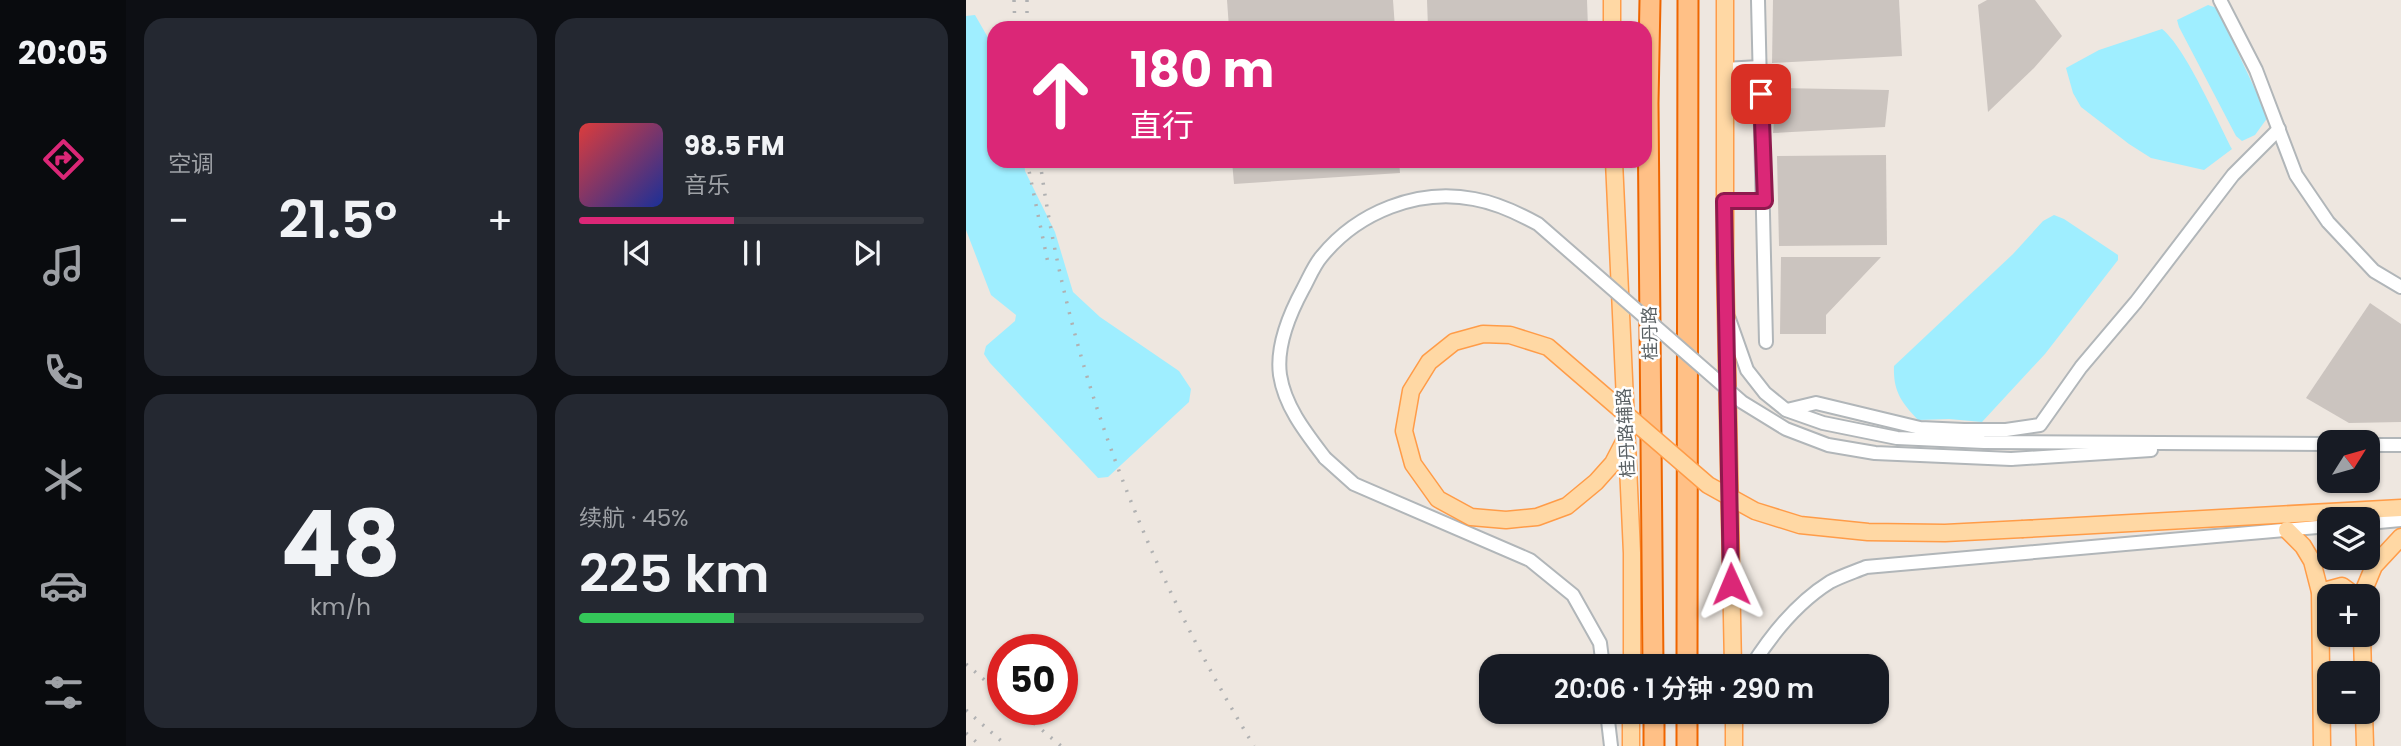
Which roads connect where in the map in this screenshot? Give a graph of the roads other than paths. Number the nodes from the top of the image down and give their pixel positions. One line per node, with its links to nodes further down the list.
1 (1612, 0): 7 (main road)
2 (1650, 0): 8 (highway, 桂丹路)
3 (1688, 0): 37 (highway)
4 (1725, 0): 10 (main road)
5 (1758, 0): 9 (street)
6 (2220, 0): 11 (street)
7 (1612, 21)
8 (1649, 21)
9 (1760, 67): 10 (street); 15 (street)
10 (1724, 69): 14 (main road)
11 (2279, 129): 16 (street); 19 (street)
12 (1614, 168): 20 (main road, 桂丹路辅路)
13 (1648, 168): 36 (highway, 桂丹路)
14 (1724, 201): 15 (street); 17 (main road)
15 (1765, 201): 18 (street)
16 (2401, 287)
17 (1726, 309): 19 (street); 38 (main road)
18 (1766, 342)
19 (1786, 410): 21 (street)
20 (1627, 436): 25 (main road, bridge); 35 (main road, 桂丹路辅路)
21 (2267, 443): 22 (street); 34 (street, bridge)
22 (2317, 444)
23 (2380, 445): 24 (street)
24 (2401, 445)
25 (2401, 508)
26 (2401, 520): 27 (street)
27 (2380, 522)
28 (2317, 527): 29 (street)
29 (2287, 530): 31 (main road); 39 (street)
30 (2401, 537): 32 (main road)
31 (2318, 584)
32 (2365, 584)
33 (2321, 647): 51 (main road)
34 (1601, 654)
35 (1632, 654)
36 (1653, 654)
37 (1687, 654)
38 (1733, 654)
39 (1759, 654)
40 (1608, 724): 46 (street)
41 (1632, 724): 47 (main road)
42 (1654, 724): 48 (highway)
43 (1687, 724): 49 (highway)
44 (1734, 724): 50 (main road)
45 (2364, 724): 52 (main road)
46 (1611, 746)
47 (1631, 746)
48 (1654, 746)
49 (1687, 746)
50 (1734, 746)
51 (2322, 746)
52 (2365, 746)

